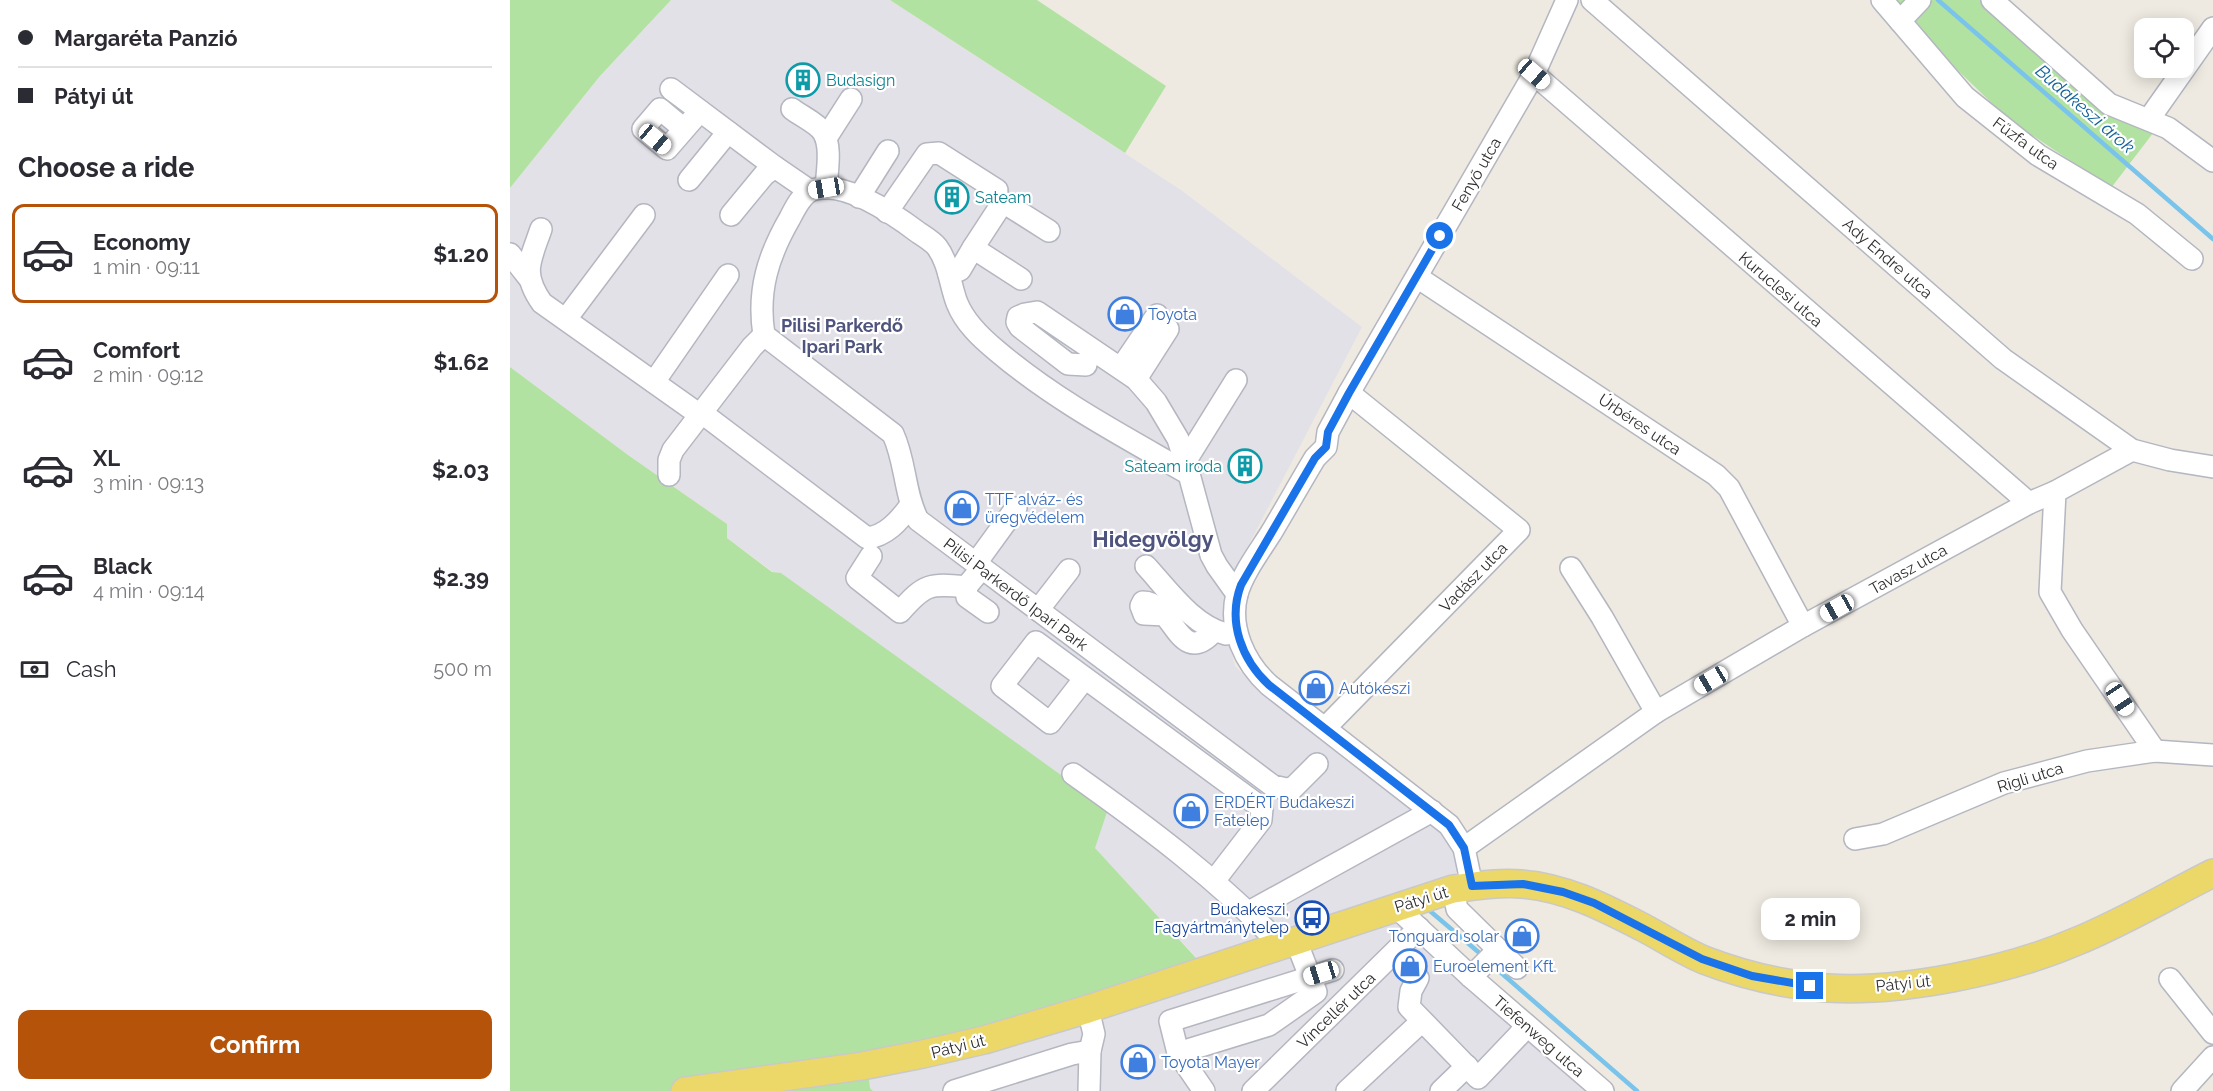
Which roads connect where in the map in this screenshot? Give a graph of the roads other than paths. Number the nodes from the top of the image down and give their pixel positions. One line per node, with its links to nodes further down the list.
1 (1567, 0): 8 (street, Fenyő utca)
2 (1592, 0): 46 (street, Ady Endre utca)
3 (1882, 0): 6 (street, Fűzfa utca)
4 (1920, 0): 6 (street)
5 (1992, 0): 13 (street)
6 (1900, 21): 31 (street, Fűzfa utca)
7 (2213, 28): 13 (street)
8 (1534, 74): 34 (street, Fenyő utca); 51 (street, Kuruclesi utca)
9 (670, 89): 12 (street)
10 (851, 99): 16 (street)
11 (792, 110): 16 (street)
12 (700, 111): 14 (street); 15 (street)
13 (2149, 119): 18 (street)
14 (684, 129)
15 (728, 132): 19 (street); 20 (street)
16 (826, 138): 21 (street)
17 (888, 151): 23 (street)
18 (2213, 161)
19 (775, 167): 21 (street); 26 (street)
20 (689, 180)
21 (818, 189): 23 (street); 39 (street)
22 (997, 190): 24 (street)
23 (859, 197): 24 (street)
24 (887, 212): 32 (street)
25 (644, 215): 37 (street)
26 (731, 215)
27 (542, 229): 35 (street)
28 (1049, 231): 29 (street)
29 (973, 248): 32 (street); 36 (street)
30 (510, 254): 35 (street)
31 (2192, 259)
32 (949, 274): 48 (street)
33 (728, 275): 43 (street)
34 (1417, 276): 44 (street, Fenyő utca); 64 (street, Úrbéres utca)
35 (529, 278): 37 (street)
36 (1021, 279)
37 (566, 319): 43 (street)
38 (1162, 322): 41 (street)
39 (764, 335): 45 (street); 52 (street)
40 (1086, 365): 41 (street)
41 (1129, 373): 48 (street)
42 (1236, 380): 48 (street)
43 (654, 382): 45 (street)
44 (1349, 393): 60 (street, Fenyő utca); 69 (street, Vadász utca)
45 (701, 414): 49 (street); 52 (street)
46 (2132, 450): 47 (street, Ady Endre utca); 50 (street, Tavasz utca)
47 (2213, 467)
48 (1187, 468): 60 (street)
49 (669, 475)
50 (2055, 492): 51 (street, Tavasz utca); 70 (street)
51 (2029, 504): 64 (street, Tavasz utca)
52 (910, 506): 55 (street, Pilisi Parkerdő Ipari Park)
53 (1016, 508): 55 (street)
54 (871, 556): 59 (street)
55 (979, 566): 59 (street); 61 (street, Pilisi Parkerdő Ipari Park)
56 (1146, 566): 65 (street)
57 (1571, 568): 68 (street)
58 (1069, 570): 61 (street)
59 (966, 587): 62 (street)
60 (1237, 594): 66 (street)
61 (1038, 610): 72 (street, Pilisi Parkerdő Ipari Park)
62 (988, 612)
63 (1166, 615): 65 (street)
64 (1803, 626): 68 (street, Tavasz utca)
65 (1214, 631): 66 (street)
66 (1238, 637): 69 (street)
67 (1085, 678): 78 (street)
68 (1656, 712): 76 (street, Tavasz utca)
69 (1325, 728): 74 (street)
70 (2155, 751): 71 (street, Rigli utca); 75 (street, Rigli utca)
71 (2213, 755)
72 (1317, 764)
73 (1072, 774): 78 (street)
74 (1432, 811): 76 (street); 81 (street)
75 (1855, 839)
76 (1464, 848): 79 (street)
77 (2213, 873): 79 (main road, Pátyi út)
78 (1214, 881): 81 (street)
79 (1463, 887): 80 (main road, Pátyi út); 84 (street)
80 (1396, 906): 82 (street, Tiefenweg utca); 83 (main road, Pátyi út)
81 (1249, 912): 83 (street)
82 (1419, 928): 88 (street, Tiefenweg utca); 103 (street, Vincellér utca)
83 (1289, 943): 87 (street); 91 (main road, Pátyi út)
84 (1498, 950): 86 (street); 88 (street)
85 (1333, 969): 87 (street)
86 (1517, 969)
87 (1309, 977): 96 (street); 96 (street)
88 (1471, 977): 93 (street, Tiefenweg utca)
89 (1418, 978): 92 (street)
90 (2170, 979): 94 (street)
91 (1088, 1008): 95 (street); 99 (main road, Pátyi út)
92 (1422, 1021): 98 (street); 104 (street)
93 (1526, 1024): 98 (street); 106 (street, Tiefenweg utca)
94 (2213, 1033)
95 (1090, 1051): 100 (street); 101 (street)
96 (1178, 1053): 102 (street)
97 (2213, 1057): 107 (street)
98 (1478, 1078): 105 (street)
99 (685, 1091)
100 (954, 1091)
101 (1089, 1091)
102 (1204, 1091)
103 (1253, 1091)
104 (1347, 1091)
105 (1441, 1091)
106 (1603, 1091)
107 (2182, 1091)

